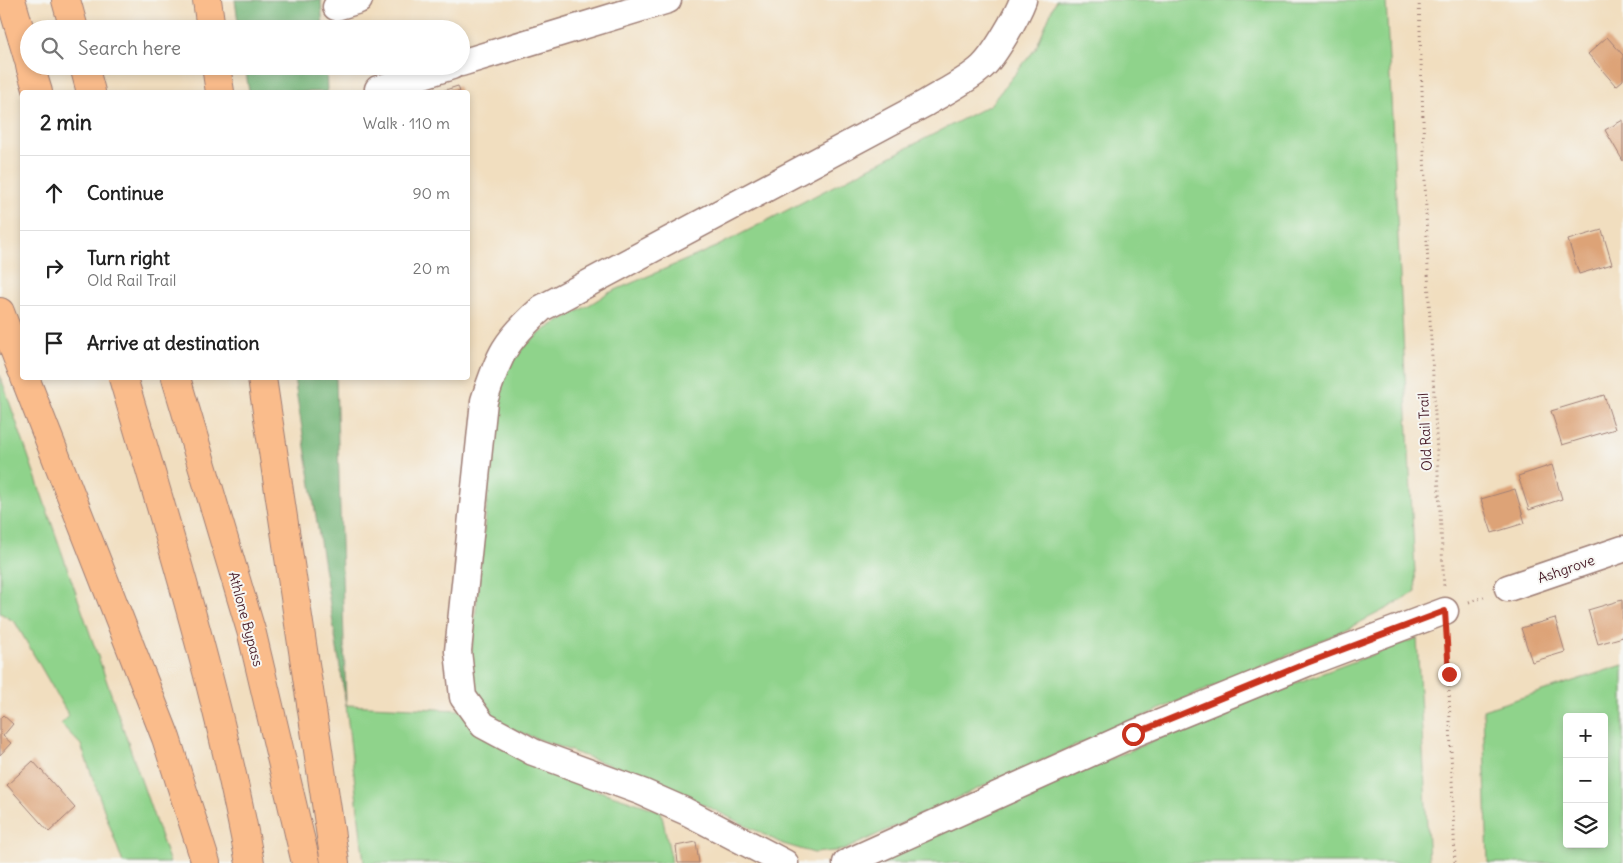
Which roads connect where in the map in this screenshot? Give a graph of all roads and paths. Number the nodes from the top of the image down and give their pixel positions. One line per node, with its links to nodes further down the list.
1 (11, 0): 10 (highway)
2 (66, 0): 8 (highway)
3 (207, 0): 9 (highway)
4 (668, 0): 7 (street)
5 (1023, 0): 33 (street)
6 (1419, 0): 28 (path, Old Rail Trail)
7 (596, 10): 11 (street)
8 (72, 20)
9 (210, 20)
10 (20, 30)
11 (470, 60)
12 (33, 75): 17 (highway)
13 (86, 75): 18 (highway)
14 (217, 75): 19 (highway)
15 (423, 75): 16 (street)
16 (378, 89)
17 (37, 90)
18 (90, 90)
19 (220, 90)
20 (0, 312): 21 (highway)
21 (20, 365)
22 (26, 380): 29 (highway)
23 (124, 380): 30 (highway)
24 (177, 380): 31 (highway, Athlone Bypass)
25 (262, 380): 32 (highway)
26 (1623, 549): 27 (street, Ashgrove)
27 (1508, 588): 28 (path)
28 (1445, 611): 34 (street); 35 (path, Old Rail Trail)
29 (206, 863)
30 (250, 863)
31 (306, 863)
32 (335, 863)
33 (785, 863)
34 (846, 863)
35 (1455, 863)

